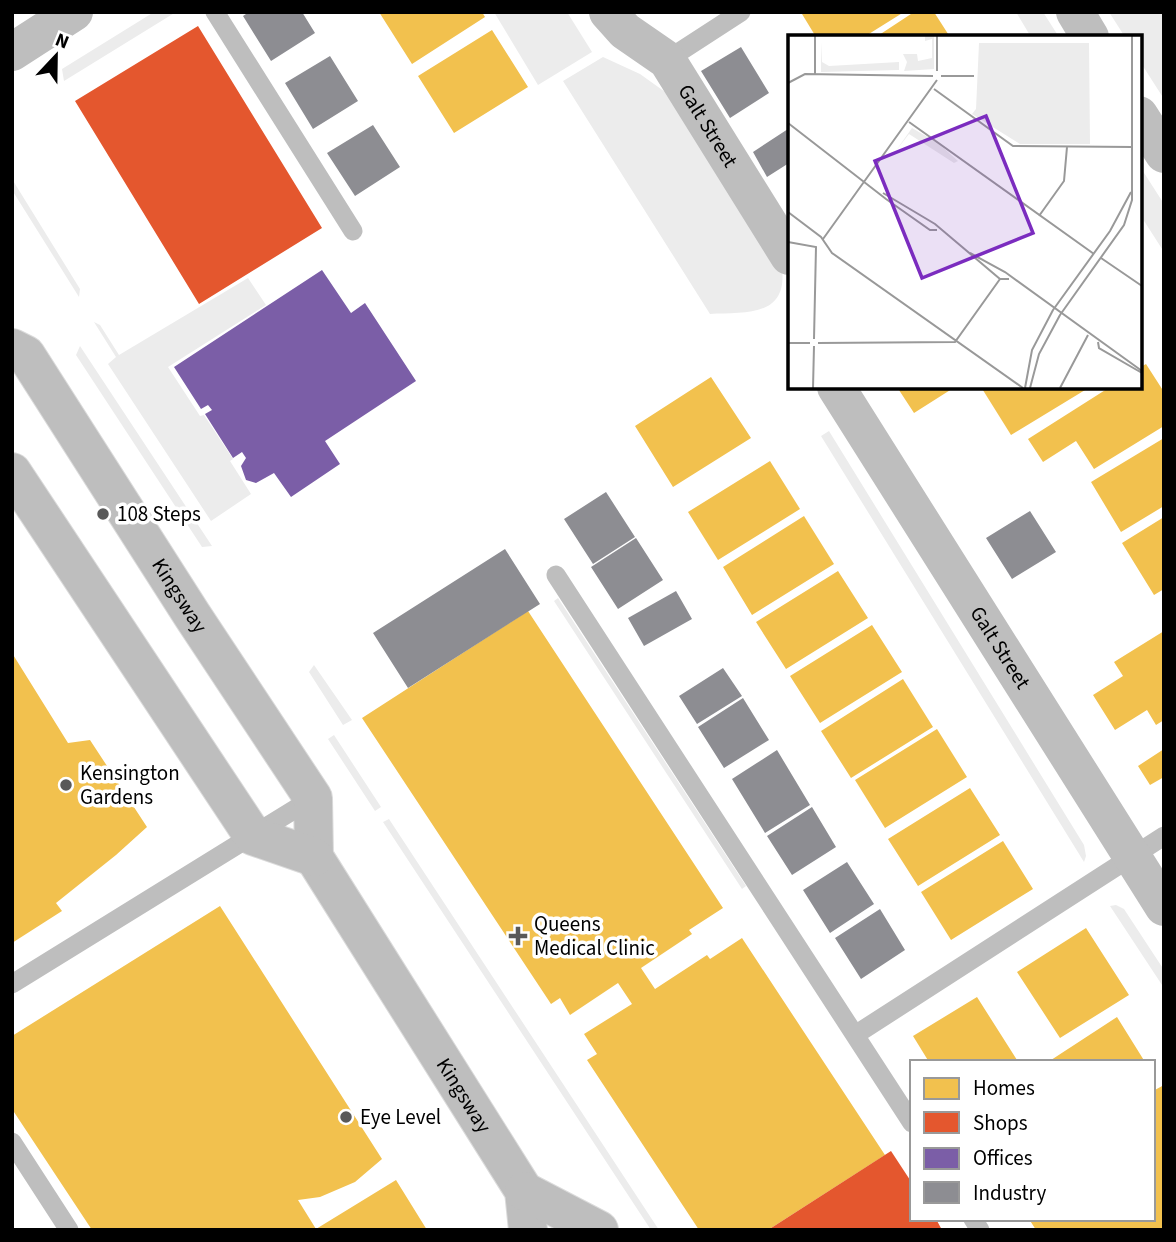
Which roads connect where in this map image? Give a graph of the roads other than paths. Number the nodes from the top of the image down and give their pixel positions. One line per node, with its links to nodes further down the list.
1 (74, 12): 7 (main road)
2 (215, 12): 11 (lane)
3 (608, 12): 8 (main road, Galt Street)
4 (741, 12): 8 (lane)
5 (1075, 12): 6 (main road)
6 (1089, 35)
7 (12, 52)
8 (667, 60): 12 (main road, Galt Street)
9 (1141, 118): 10 (main road)
10 (1164, 154)
11 (353, 231)
12 (788, 254)
13 (12, 348): 17 (main road, Kingsway)
14 (837, 388): 21 (main road, Galt Street)
15 (12, 472): 18 (main road)
16 (556, 575): 24 (lane)
17 (313, 798): 18 (lane); 20 (main road)
18 (253, 836): 20 (main road); 23 (lane)
19 (1164, 836): 21 (lane)
20 (314, 857): 27 (main road, Kingsway)
21 (1131, 857): 22 (main road, Galt Street); 24 (lane)
22 (1164, 907)
23 (12, 984)
24 (855, 1035): 25 (lane)
25 (910, 1120)
26 (12, 1142): 28 (lane)
27 (524, 1191): 29 (main road, Kingsway); 30 (main road)
28 (69, 1230)
29 (528, 1230)
30 (598, 1230)

